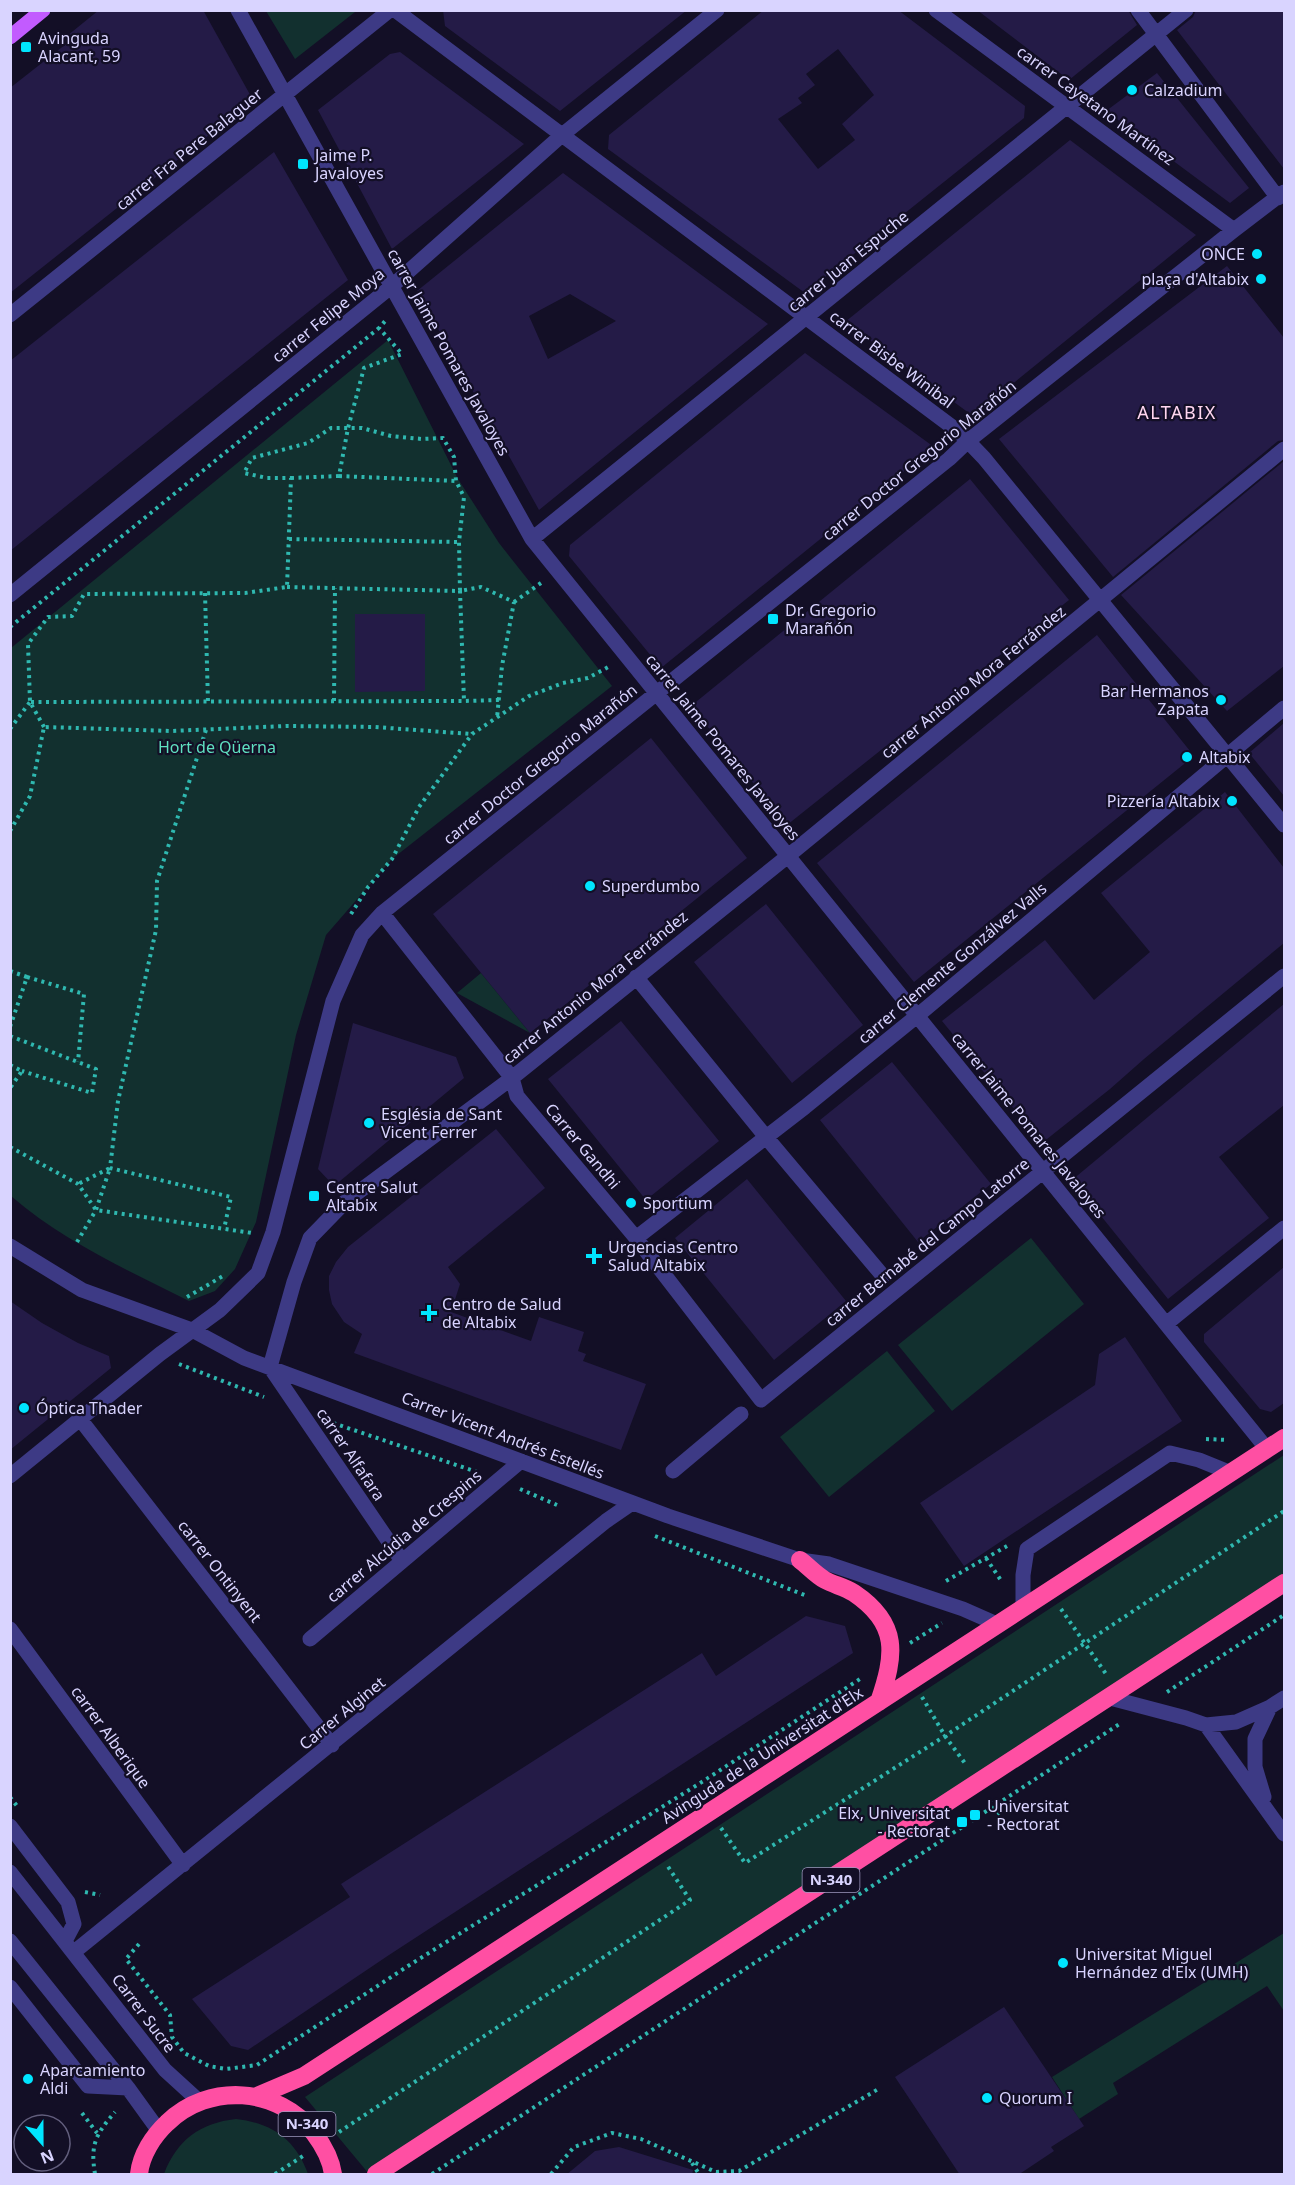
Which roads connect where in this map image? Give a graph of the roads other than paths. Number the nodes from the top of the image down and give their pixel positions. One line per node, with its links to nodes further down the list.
1 (43, 10): 9 (main road)
2 (238, 10): 10 (street, carrer Jaime Pomares Javaloyes)
3 (392, 10): 10 (street, carrer Fra Pere Balaguer); 12 (street, carrer Bisbe Winibal)
4 (717, 10): 12 (street, carrer Felipe Moya)
5 (936, 10): 11 (street, carrer Cayetano Martínez)
6 (1138, 10): 8 (street)
7 (1186, 10): 8 (street, carrer Juan Espuche)
8 (1157, 34): 11 (street, carrer Juan Espuche); 13 (street)
9 (10, 37)
10 (285, 94): 15 (street, carrer Jaime Pomares Javaloyes); 16 (street, carrer Fra Pere Balaguer)
11 (1068, 107): 14 (street, carrer Cayetano Martínez); 17 (street, carrer Juan Espuche)
12 (562, 135): 15 (street, carrer Felipe Moya); 17 (street, carrer Bisbe Winibal)
13 (1281, 195): 14 (street, carrer Doctor Gregorio Marañón)
14 (1234, 230): 18 (street, carrer Doctor Gregorio Marañón)
15 (395, 292): 20 (street, carrer Jaime Pomares Javaloyes); 21 (street, carrer Felipe Moya)
16 (10, 315)
17 (807, 318): 18 (street, carrer Bisbe Winibal); 20 (street, carrer Juan Espuche)
18 (968, 441): 22 (street, carrer Bisbe Winibal); 23 (street, carrer Doctor Gregorio Marañón)
19 (1284, 449): 22 (street, carrer Antonio Mora Ferrández)
20 (532, 539): 23 (street, carrer Jaime Pomares Javaloyes)
21 (10, 596)
22 (1101, 600): 25 (street, carrer Bisbe Winibal); 27 (street, carrer Antonio Mora Ferrández)
23 (657, 694): 27 (street, carrer Jaime Pomares Javaloyes); 28 (street, carrer Doctor Gregorio Marañón)
24 (1284, 708): 25 (street, carrer Clemente Gonzálvez Valls)
25 (1228, 755): 26 (street, carrer Bisbe Winibal); 31 (street, carrer Clemente Gonzálvez Valls)
26 (1284, 825)
27 (788, 856): 30 (street, carrer Antonio Mora Ferrández); 31 (street, carrer Jaime Pomares Javaloyes)
28 (382, 914): 32 (street, Carrer Gandhi); 40 (street, carrer Doctor Gregorio Marañón)
29 (1284, 976): 34 (street, carrer Bernabé del Campo Latorre)
30 (636, 977): 32 (street, carrer Antonio Mora Ferrández); 33 (street)
31 (917, 1016): 33 (street, carrer Clemente Gonzálvez Valls); 34 (street, carrer Jaime Pomares Javaloyes)
32 (512, 1078): 36 (street, Carrer Gandhi); 41 (street, carrer Antonio Mora Ferrández)
33 (766, 1137): 36 (street, carrer Clemente Gonzálvez Valls); 38 (street)
34 (1042, 1171): 39 (street, carrer Jaime Pomares Javaloyes); 42 (street, carrer Bernabé del Campo Latorre)
35 (1284, 1228): 39 (street)
36 (636, 1238): 42 (street, Carrer Gandhi)
37 (10, 1246): 40 (street, Carrer Vicent Andrés Estellés)
38 (883, 1276)
39 (1166, 1324): 46 (street, carrer Jaime Pomares Javaloyes)
40 (192, 1329): 41 (street, Carrer Vicent Andrés Estellés); 44 (street)
41 (270, 1367): 47 (street, Carrer Vicent Andrés Estellés); 53 (street, carrer Alfafara)
42 (761, 1400)
43 (741, 1414): 48 (street)
44 (80, 1419): 50 (street); 64 (street, carrer Ontinyent)
45 (1284, 1438): 46 (highway, Avinguda de la Universitat d'Elx / N-340)
46 (1267, 1449): 49 (highway, Avinguda de la Universitat d'Elx / N-340)
47 (520, 1461): 51 (street, Carrer Vicent Andrés Estellés); 53 (street, carrer Alcúdia de Crespins)
48 (673, 1471)
49 (1231, 1473): 55 (highway, Avinguda de la Universitat d'Elx / N-340); 55 (street)
50 (10, 1476)
51 (632, 1503): 52 (street, Carrer Vicent Andrés Estellés); 64 (street, Carrer Alginet)
52 (800, 1560): 56 (street, Carrer Vicent Andrés Estellés); 61 (highway)
53 (402, 1561): 58 (street, carrer Alcúdia de Crespins)
54 (1284, 1583): 59 (highway, N-340)
55 (1023, 1607): 56 (highway, Avinguda de la Universitat d'Elx / N-340)
56 (997, 1624): 61 (highway, Avinguda de la Universitat d'Elx / N-340)
57 (10, 1629): 68 (street, carrer Alberique)
58 (310, 1639)
59 (1110, 1690): 63 (street); 79 (highway, N-340)
60 (1284, 1698): 62 (street)
61 (879, 1702): 74 (highway, Avinguda de la Universitat d'Elx / N-340)
62 (1270, 1707): 63 (street); 65 (street)
63 (1206, 1725): 65 (street)
64 (332, 1745): 68 (street, Carrer Alginet)
65 (1267, 1808): 67 (street)
66 (10, 1827): 71 (street)
67 (1284, 1834)
68 (183, 1865): 71 (street, Carrer Alginet)
69 (10, 1872): 71 (street, Carrer Sucre)
70 (10, 1941): 73 (street)
71 (70, 1946): 75 (street, Carrer Sucre)
72 (10, 1988): 73 (street)
73 (128, 2088): 76 (street)
74 (257, 2096): 75 (highway, N-340); 78 (highway, N-340)
75 (199, 2101): 76 (highway, N-340)
76 (159, 2131): 77 (highway, N-340)
77 (138, 2173)
78 (333, 2175)
79 (376, 2175)

